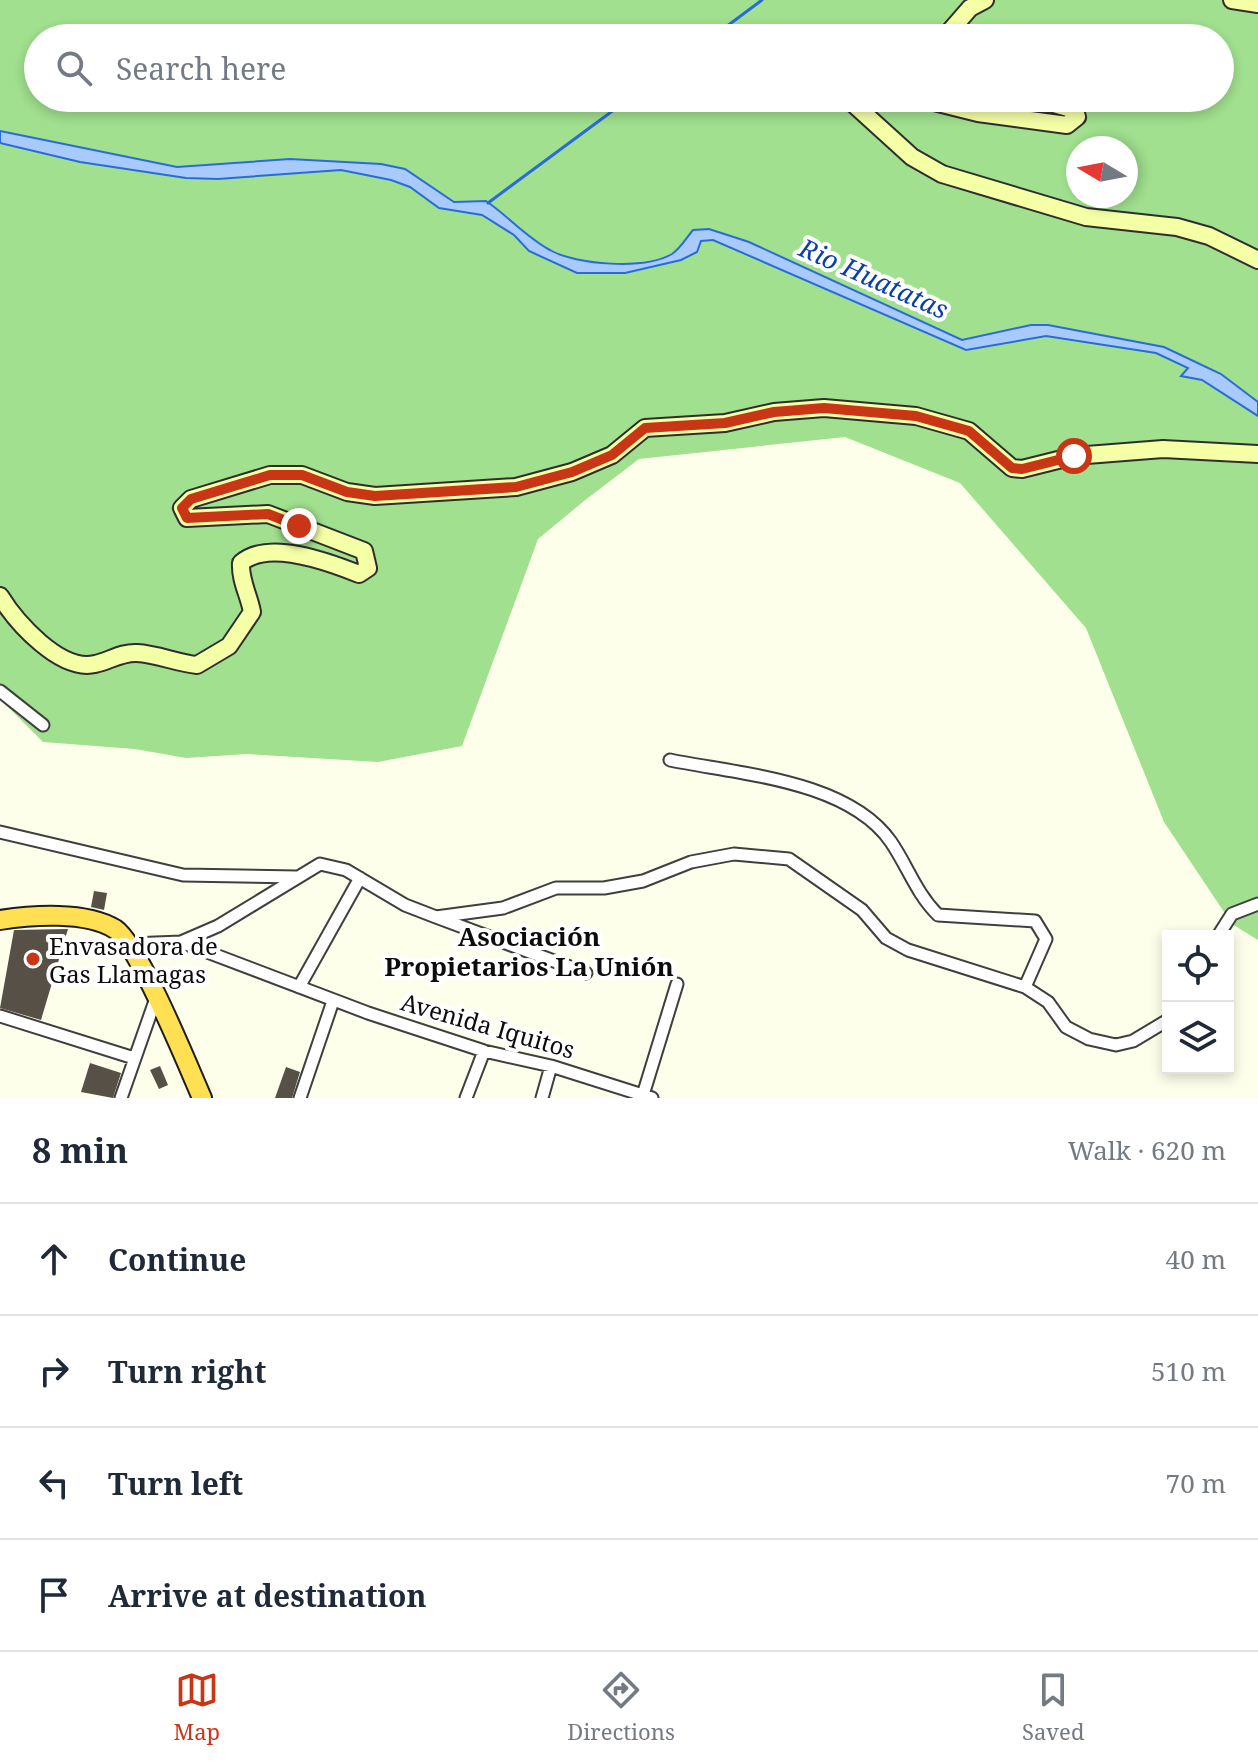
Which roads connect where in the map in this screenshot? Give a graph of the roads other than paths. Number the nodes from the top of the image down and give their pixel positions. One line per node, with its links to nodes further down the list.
1 (985, 0): 4 (main road)
2 (1232, 0): 3 (main road)
3 (1258, 4)
4 (956, 24)
5 (862, 112): 8 (main road)
6 (974, 112): 7 (main road)
7 (1076, 112)
8 (1258, 260)
9 (1258, 454): 10 (main road)
10 (0, 596)
11 (0, 691): 12 (street)
12 (43, 725)
13 (670, 760): 26 (street)
14 (0, 832): 15 (street)
15 (297, 877): 16 (street); 21 (street)
16 (360, 878): 18 (street); 25 (street)
17 (1258, 904): 20 (street)
18 (436, 917): 23 (street); 26 (street)
19 (0, 920): 22 (highway)
20 (1222, 930)
21 (181, 942): 22 (street, Avenida Iquitos); 25 (street, Avenida Iquitos)
22 (130, 944): 27 (highway)
23 (586, 973)
24 (677, 984): 35 (street)
25 (299, 987): 28 (street, Avenida Iquitos)
26 (1025, 987): 30 (street)
27 (156, 998): 32 (street); 37 (highway)
28 (333, 1001): 31 (street, Avenida Iquitos); 38 (street)
29 (0, 1016): 32 (street)
30 (1162, 1024)
31 (484, 1051): 33 (street, Avenida Iquitos); 39 (street)
32 (134, 1058): 36 (street)
33 (551, 1066): 34 (street, Avenida Iquitos); 40 (street)
34 (621, 1093): 35 (street, Avenida Iquitos)
35 (648, 1096)
36 (121, 1098)
37 (202, 1098)
38 (300, 1098)
39 (466, 1098)
40 (542, 1098)

